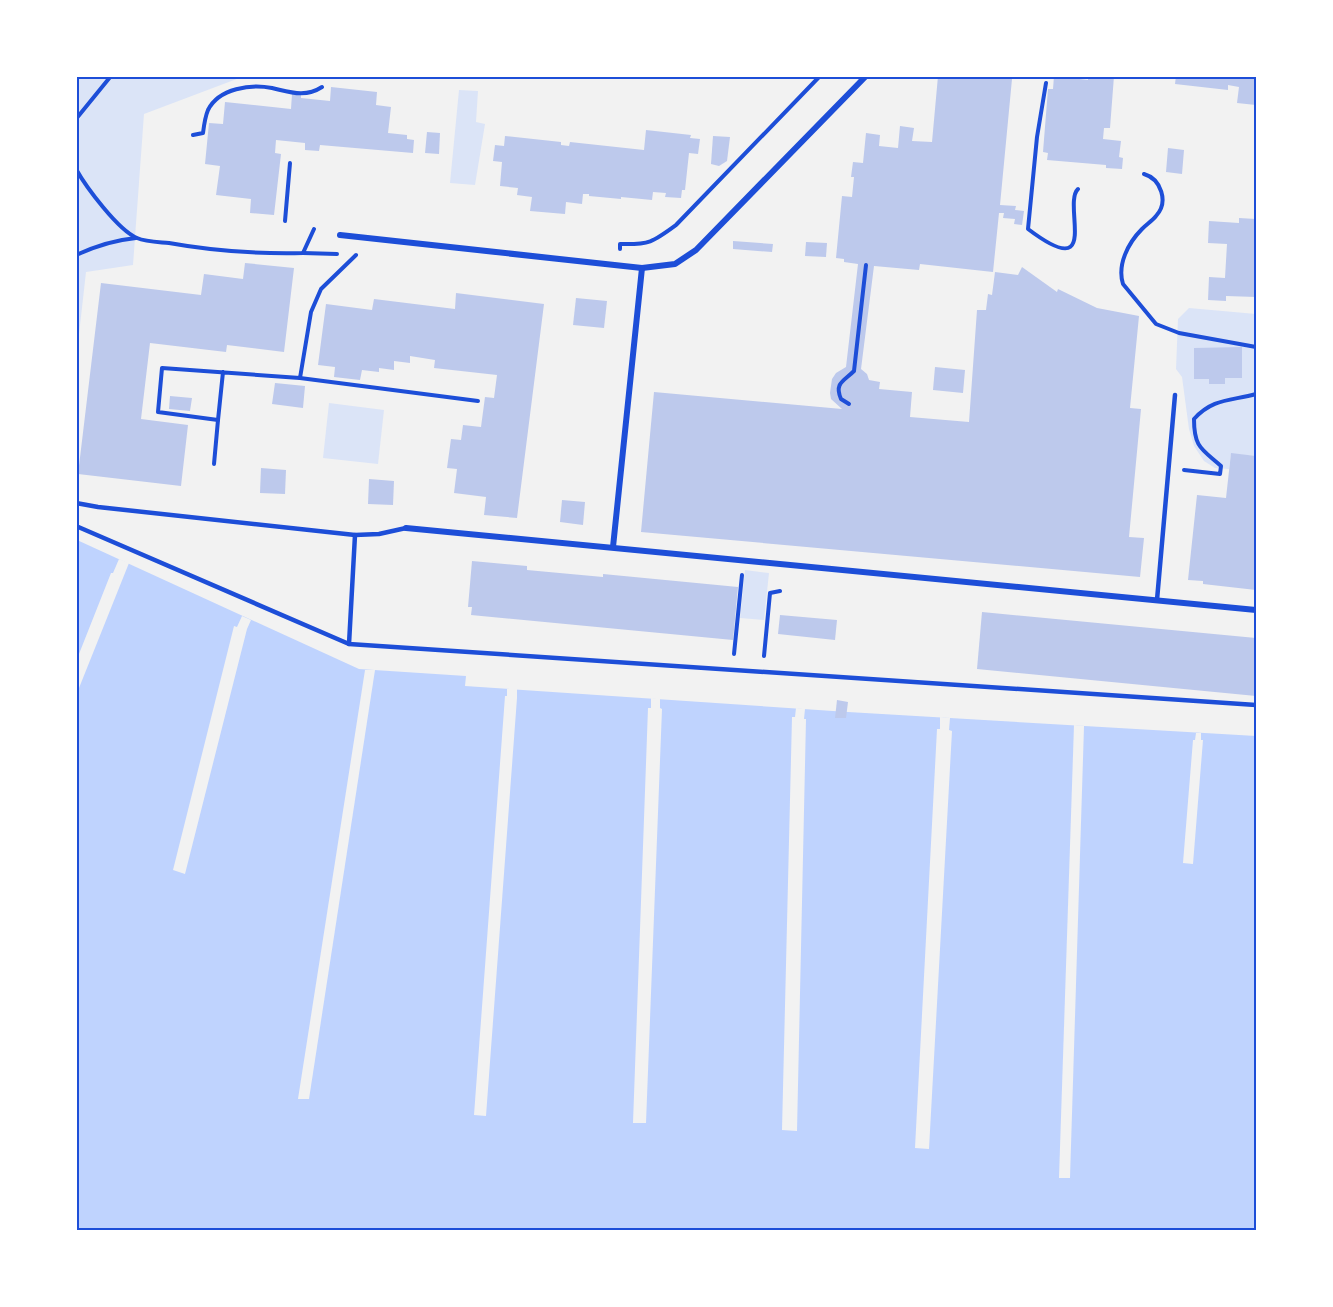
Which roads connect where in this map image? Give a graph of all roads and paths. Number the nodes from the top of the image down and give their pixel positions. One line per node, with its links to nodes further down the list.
1 (111, 76): 6 (path)
2 (820, 76): 18 (path)
3 (866, 76): 20 (street)
4 (1046, 83): 11 (path)
5 (322, 87): 7 (path)
6 (76, 119)
7 (193, 135)
8 (290, 163): 12 (path)
9 (76, 169): 15 (path)
10 (1144, 174): 21 (path)
11 (1078, 189)
12 (285, 221)
13 (314, 229): 15 (path)
14 (340, 236): 18 (street)
15 (136, 238): 16 (path)
16 (76, 255)
17 (356, 255): 23 (path)
18 (618, 265): 20 (street)
19 (866, 265): 27 (path)
20 (642, 268): 35 (street)
21 (1257, 347)
22 (222, 372): 23 (path); 28 (path); 28 (path)
23 (300, 378): 26 (path)
24 (1257, 394): 30 (path)
25 (1175, 395): 30 (lane)
26 (478, 401)
27 (849, 404)
28 (218, 420): 29 (path)
29 (214, 464)
30 (1168, 468): 38 (lane)
31 (76, 503): 34 (lane)
32 (76, 526): 42 (lane)
33 (406, 528): 34 (lane); 35 (street)
34 (355, 535): 42 (lane)
35 (613, 547): 38 (street)
36 (780, 591): 41 (path)
37 (739, 600): 40 (path)
38 (1156, 600): 39 (street)
39 (1257, 610)
40 (736, 634)
41 (765, 640)
42 (349, 644): 43 (lane)
43 (1257, 705)

